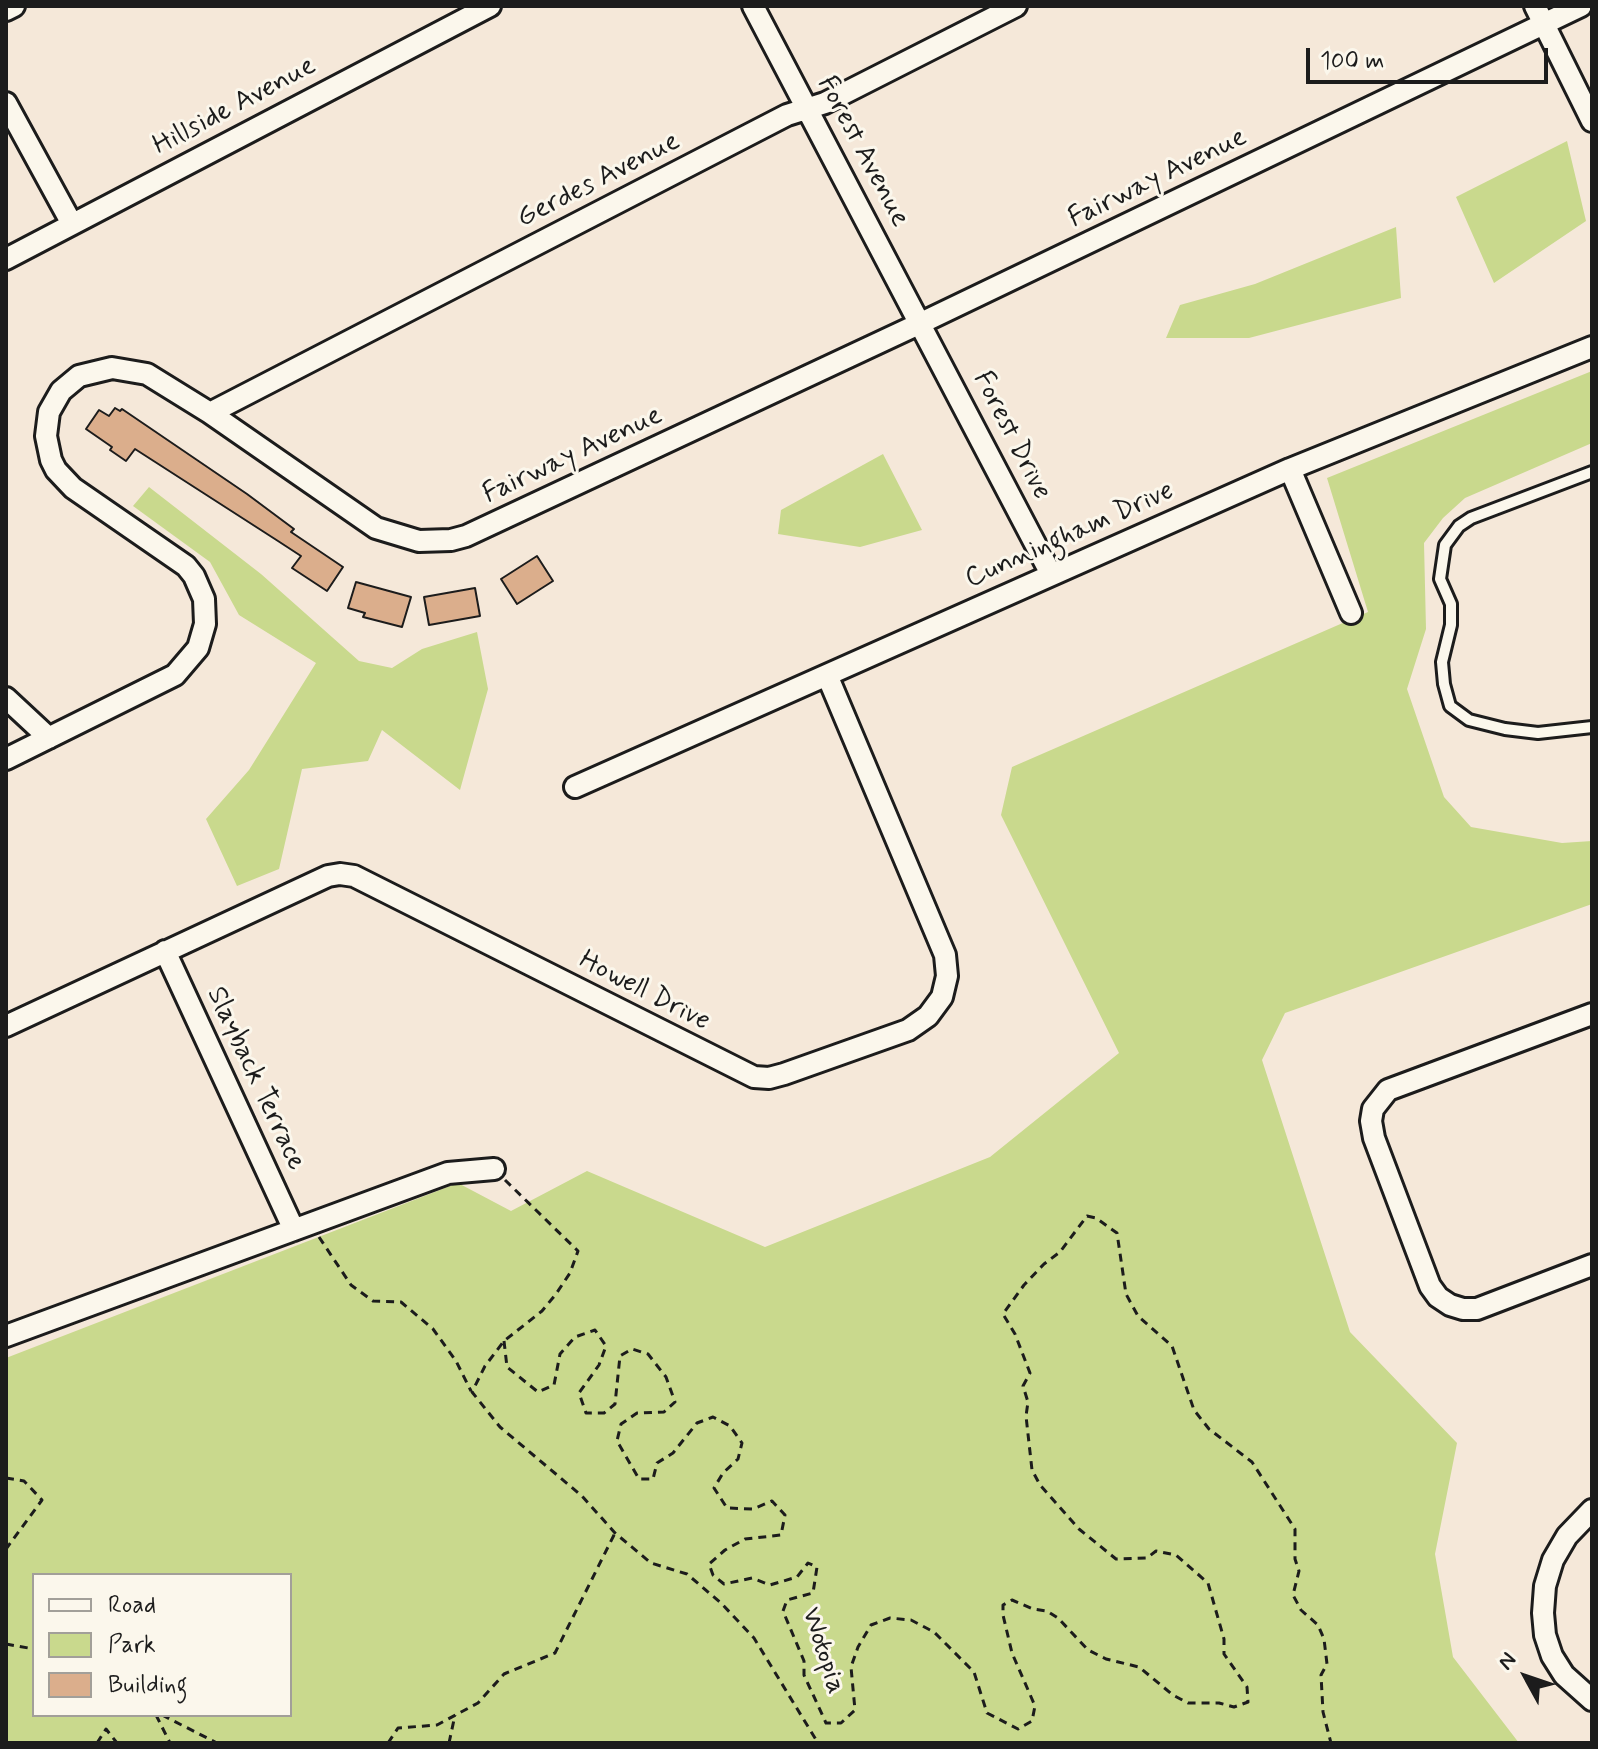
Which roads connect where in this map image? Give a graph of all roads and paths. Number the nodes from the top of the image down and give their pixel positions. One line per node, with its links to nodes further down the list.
1 (14, 6): 6 (street)
2 (490, 6): 11 (street, Hillside Avenue)
3 (753, 6): 9 (street, Forest Avenue)
4 (1016, 6): 9 (street, Gerdes Avenue)
5 (1581, 6): 7 (street, Fairway Avenue)
6 (6, 10)
7 (1540, 15): 10 (street); 13 (street, Fairway Avenue)
8 (6, 103): 11 (street)
9 (807, 109): 13 (street, Forest Avenue); 15 (street, Gerdes Avenue)
10 (1592, 121)
11 (72, 224): 12 (street, Hillside Avenue)
12 (6, 259)
13 (921, 323): 15 (street, Fairway Avenue); 18 (street, Forest Drive)
14 (1592, 347): 16 (street, Cunningham Drive)
15 (210, 413): 23 (street, Fairway Avenue)
16 (1290, 469): 18 (street, Cunningham Drive); 19 (street)
17 (1592, 472): 22 (lane)
18 (1051, 574): 20 (street, Cunningham Drive)
19 (1351, 613)
20 (827, 675): 25 (street, Cunningham Drive); 26 (street, Howell Drive)
21 (6, 698): 23 (street)
22 (1592, 727)
23 (49, 738): 24 (street, Fairway Avenue)
24 (6, 759)
25 (575, 787)
26 (165, 951): 28 (street, Howell Drive); 30 (street, Slayback Terrace)
27 (1592, 1014): 31 (street)
28 (6, 1026)
29 (494, 1169): 30 (street); 33 (path)
30 (302, 1227): 32 (street); 34 (path, Wotopia)
31 (1592, 1265)
32 (6, 1336)
33 (504, 1341): 34 (path); 52 (path, Wotopia)
34 (472, 1392): 37 (path, Wotopia)
35 (6, 1478): 38 (path)
36 (1592, 1510): 41 (street)
37 (615, 1533): 42 (path); 51 (path, Wotopia)
38 (6, 1549)
39 (6, 1644): 40 (path)
40 (32, 1649)
41 (1592, 1700)
42 (455, 1715): 49 (path); 50 (path)
43 (157, 1717): 47 (path)
44 (166, 1717): 48 (path)
45 (97, 1743): 46 (path)
46 (117, 1743)
47 (170, 1743)
48 (217, 1743)
49 (388, 1743)
50 (449, 1743)
51 (818, 1743)
52 (1331, 1743)

